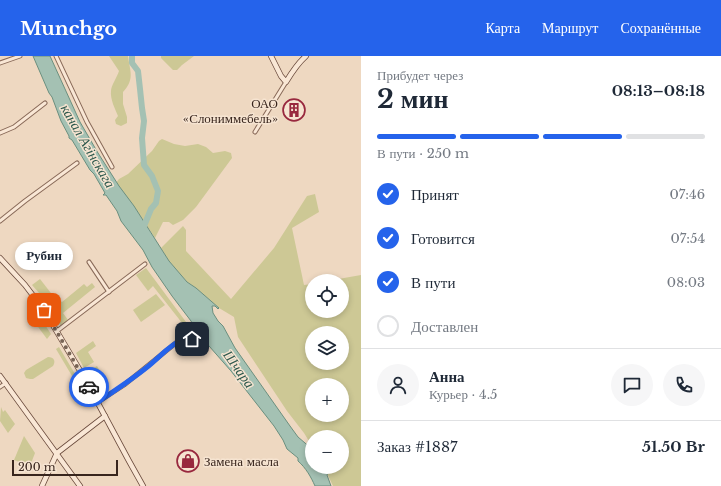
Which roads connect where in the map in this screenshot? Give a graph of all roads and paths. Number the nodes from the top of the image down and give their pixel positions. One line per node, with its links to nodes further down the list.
1 (20, 56): 5 (street)
2 (56, 56): 11 (street)
3 (271, 56): 6 (street)
4 (306, 56): 6 (street)
5 (0, 62)
6 (286, 82): 8 (street)
7 (45, 103): 9 (street)
8 (255, 132)
9 (0, 133)
10 (77, 164): 12 (street)
11 (112, 167)
12 (0, 221)
13 (0, 258): 17 (street)
14 (89, 262): 16 (street)
15 (145, 264): 16 (street)
16 (109, 292): 17 (street)
17 (57, 331): 22 (street)
18 (192, 339): 22 (street)
19 (0, 376): 20 (street)
20 (6, 383): 21 (street); 24 (street)
21 (0, 387)
22 (98, 402): 23 (street)
23 (105, 416): 24 (street); 27 (street)
24 (57, 453): 25 (street); 26 (street)
25 (42, 486)
26 (80, 486)
27 (143, 486)

